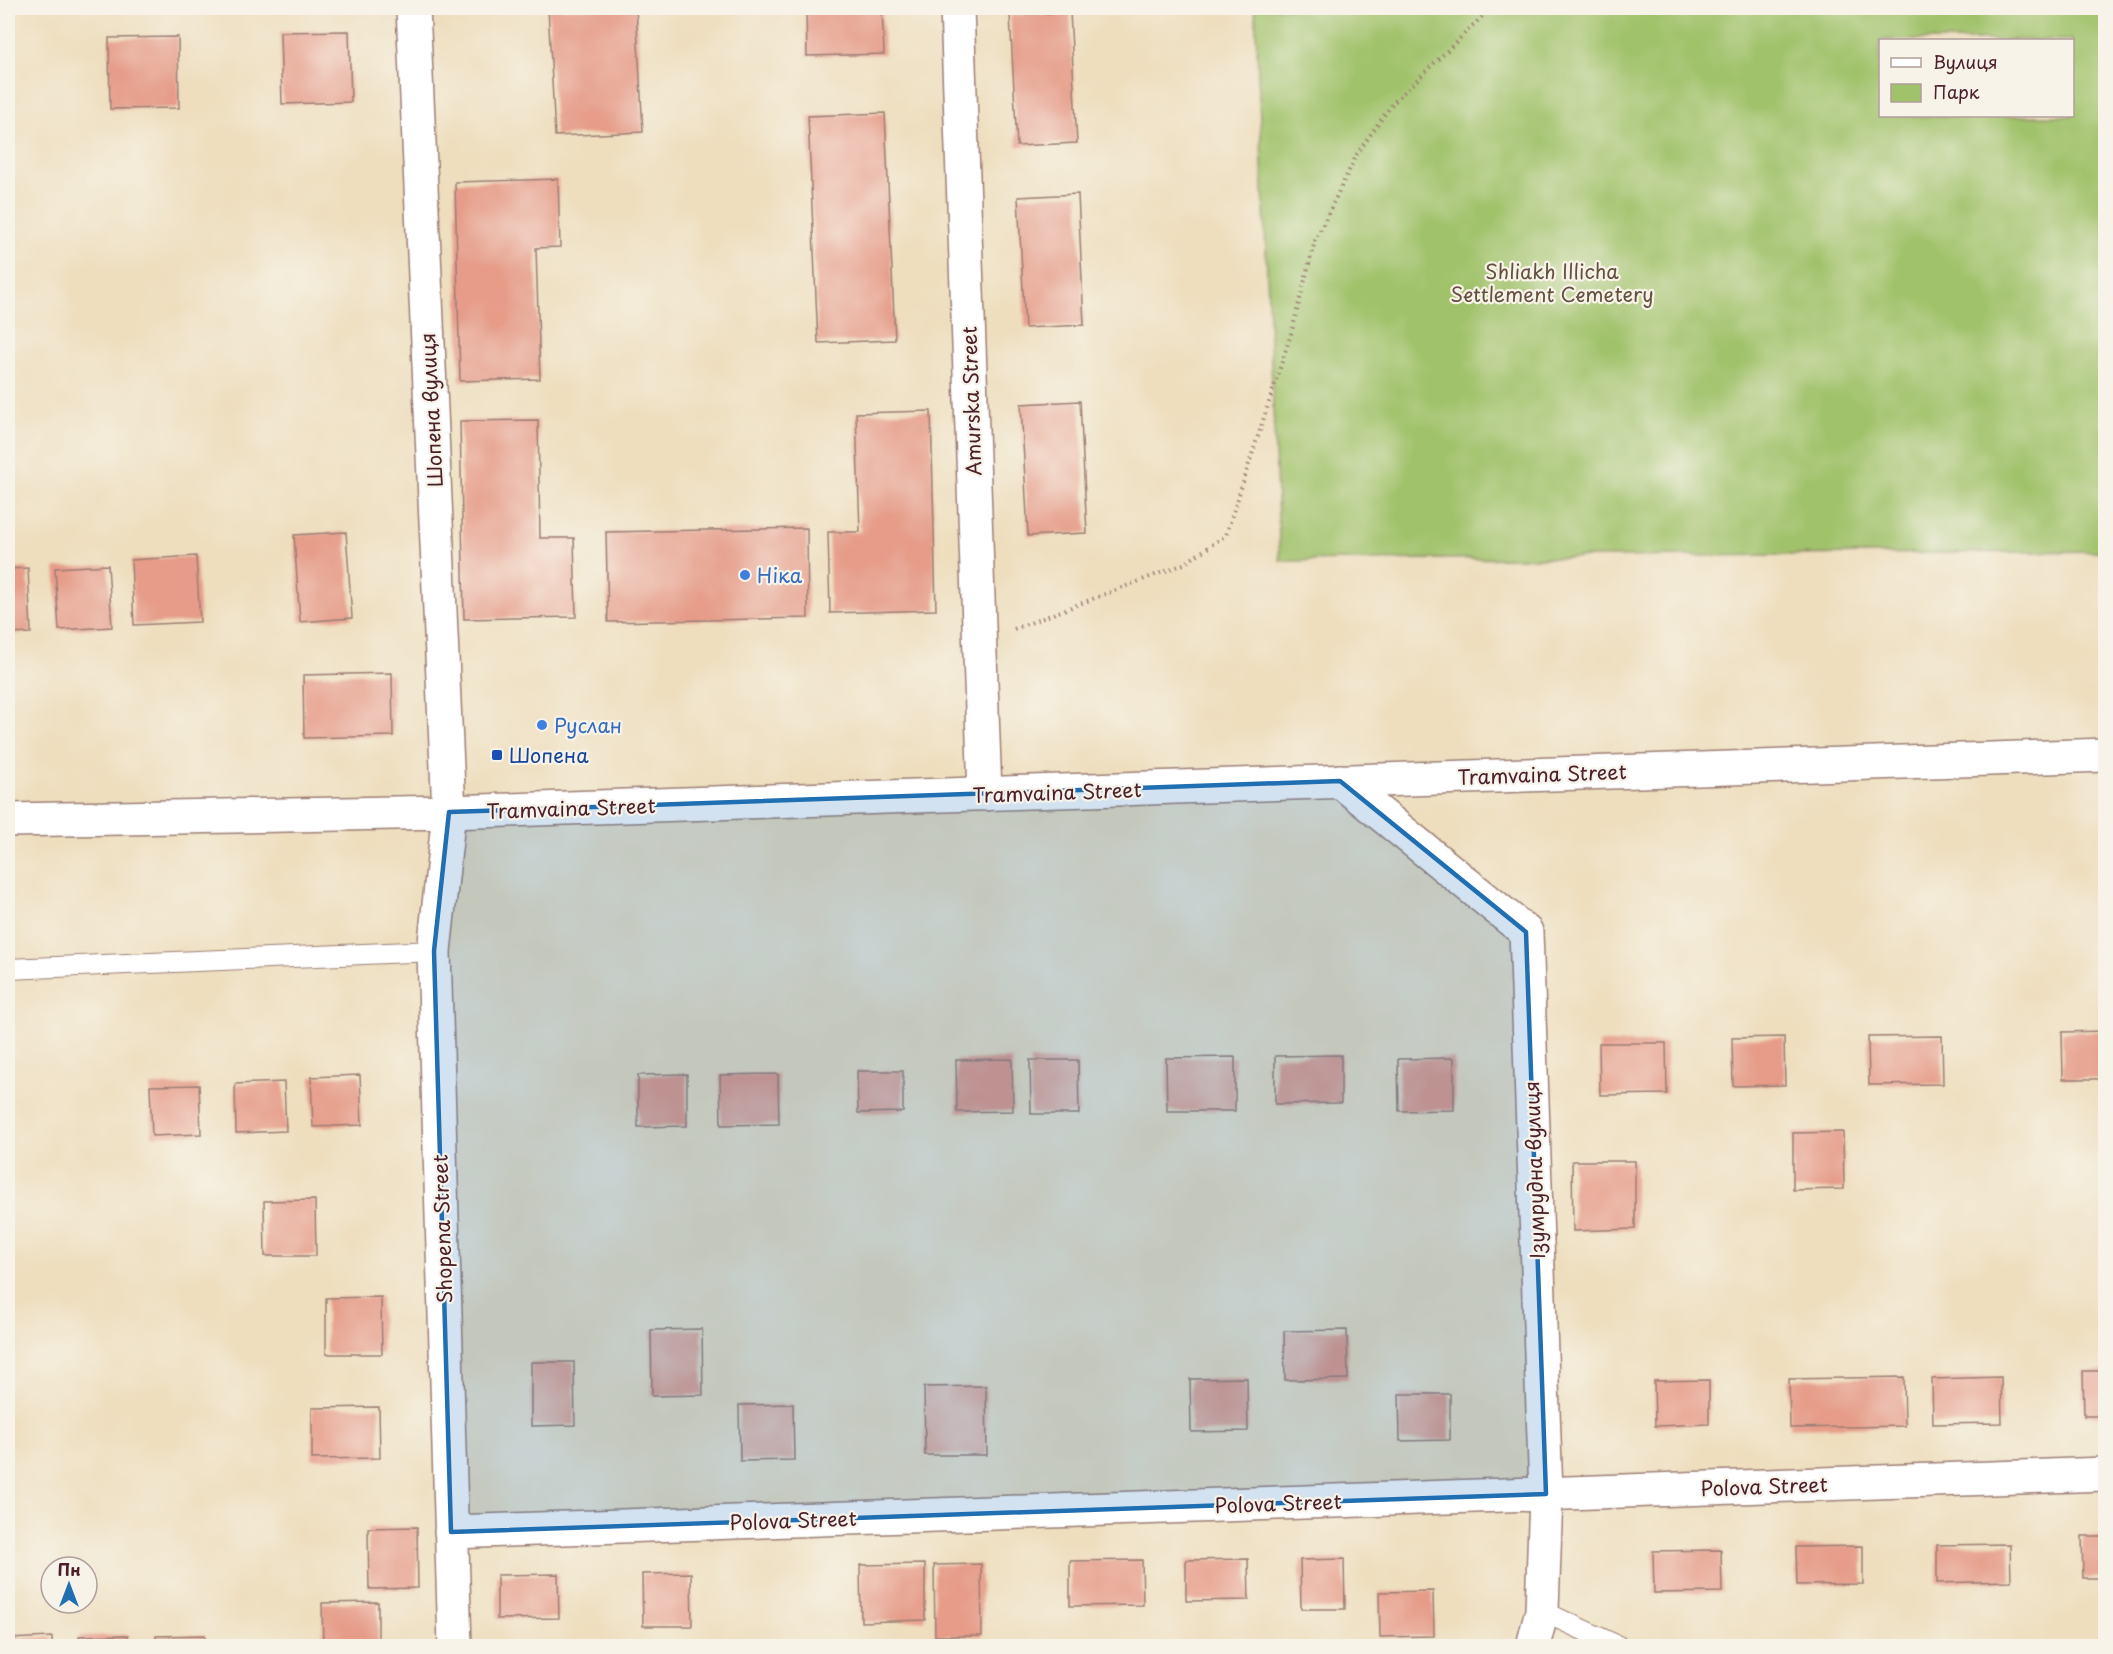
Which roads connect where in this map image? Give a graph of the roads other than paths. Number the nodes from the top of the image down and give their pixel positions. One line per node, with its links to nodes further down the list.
1 (413, 8): 6 (street, Шопена вулиця)
2 (957, 8): 5 (street, Amurska Street)
3 (2106, 755): 4 (street, Tramvaina Street)
4 (1340, 781): 5 (street, Tramvaina Street); 11 (street, Ізумрудна вулиця)
5 (986, 794): 6 (street, Tramvaina Street)
6 (449, 812): 7 (street, Tramvaina Street); 8 (street, Shopena Street)
7 (8, 820)
8 (434, 951): 9 (lane); 12 (street, Shopena Street)
9 (8, 969)
10 (2106, 1474): 11 (street, Polova Street)
11 (1546, 1494): 12 (street, Polova Street); 13 (street, Ізумрудна вулиця)
12 (451, 1532): 14 (street, Shopena Street)
13 (1542, 1611): 15 (street, Ізумрудна вулиця); 16 (lane)
14 (455, 1647)
15 (1533, 1647)
16 (1618, 1647)

